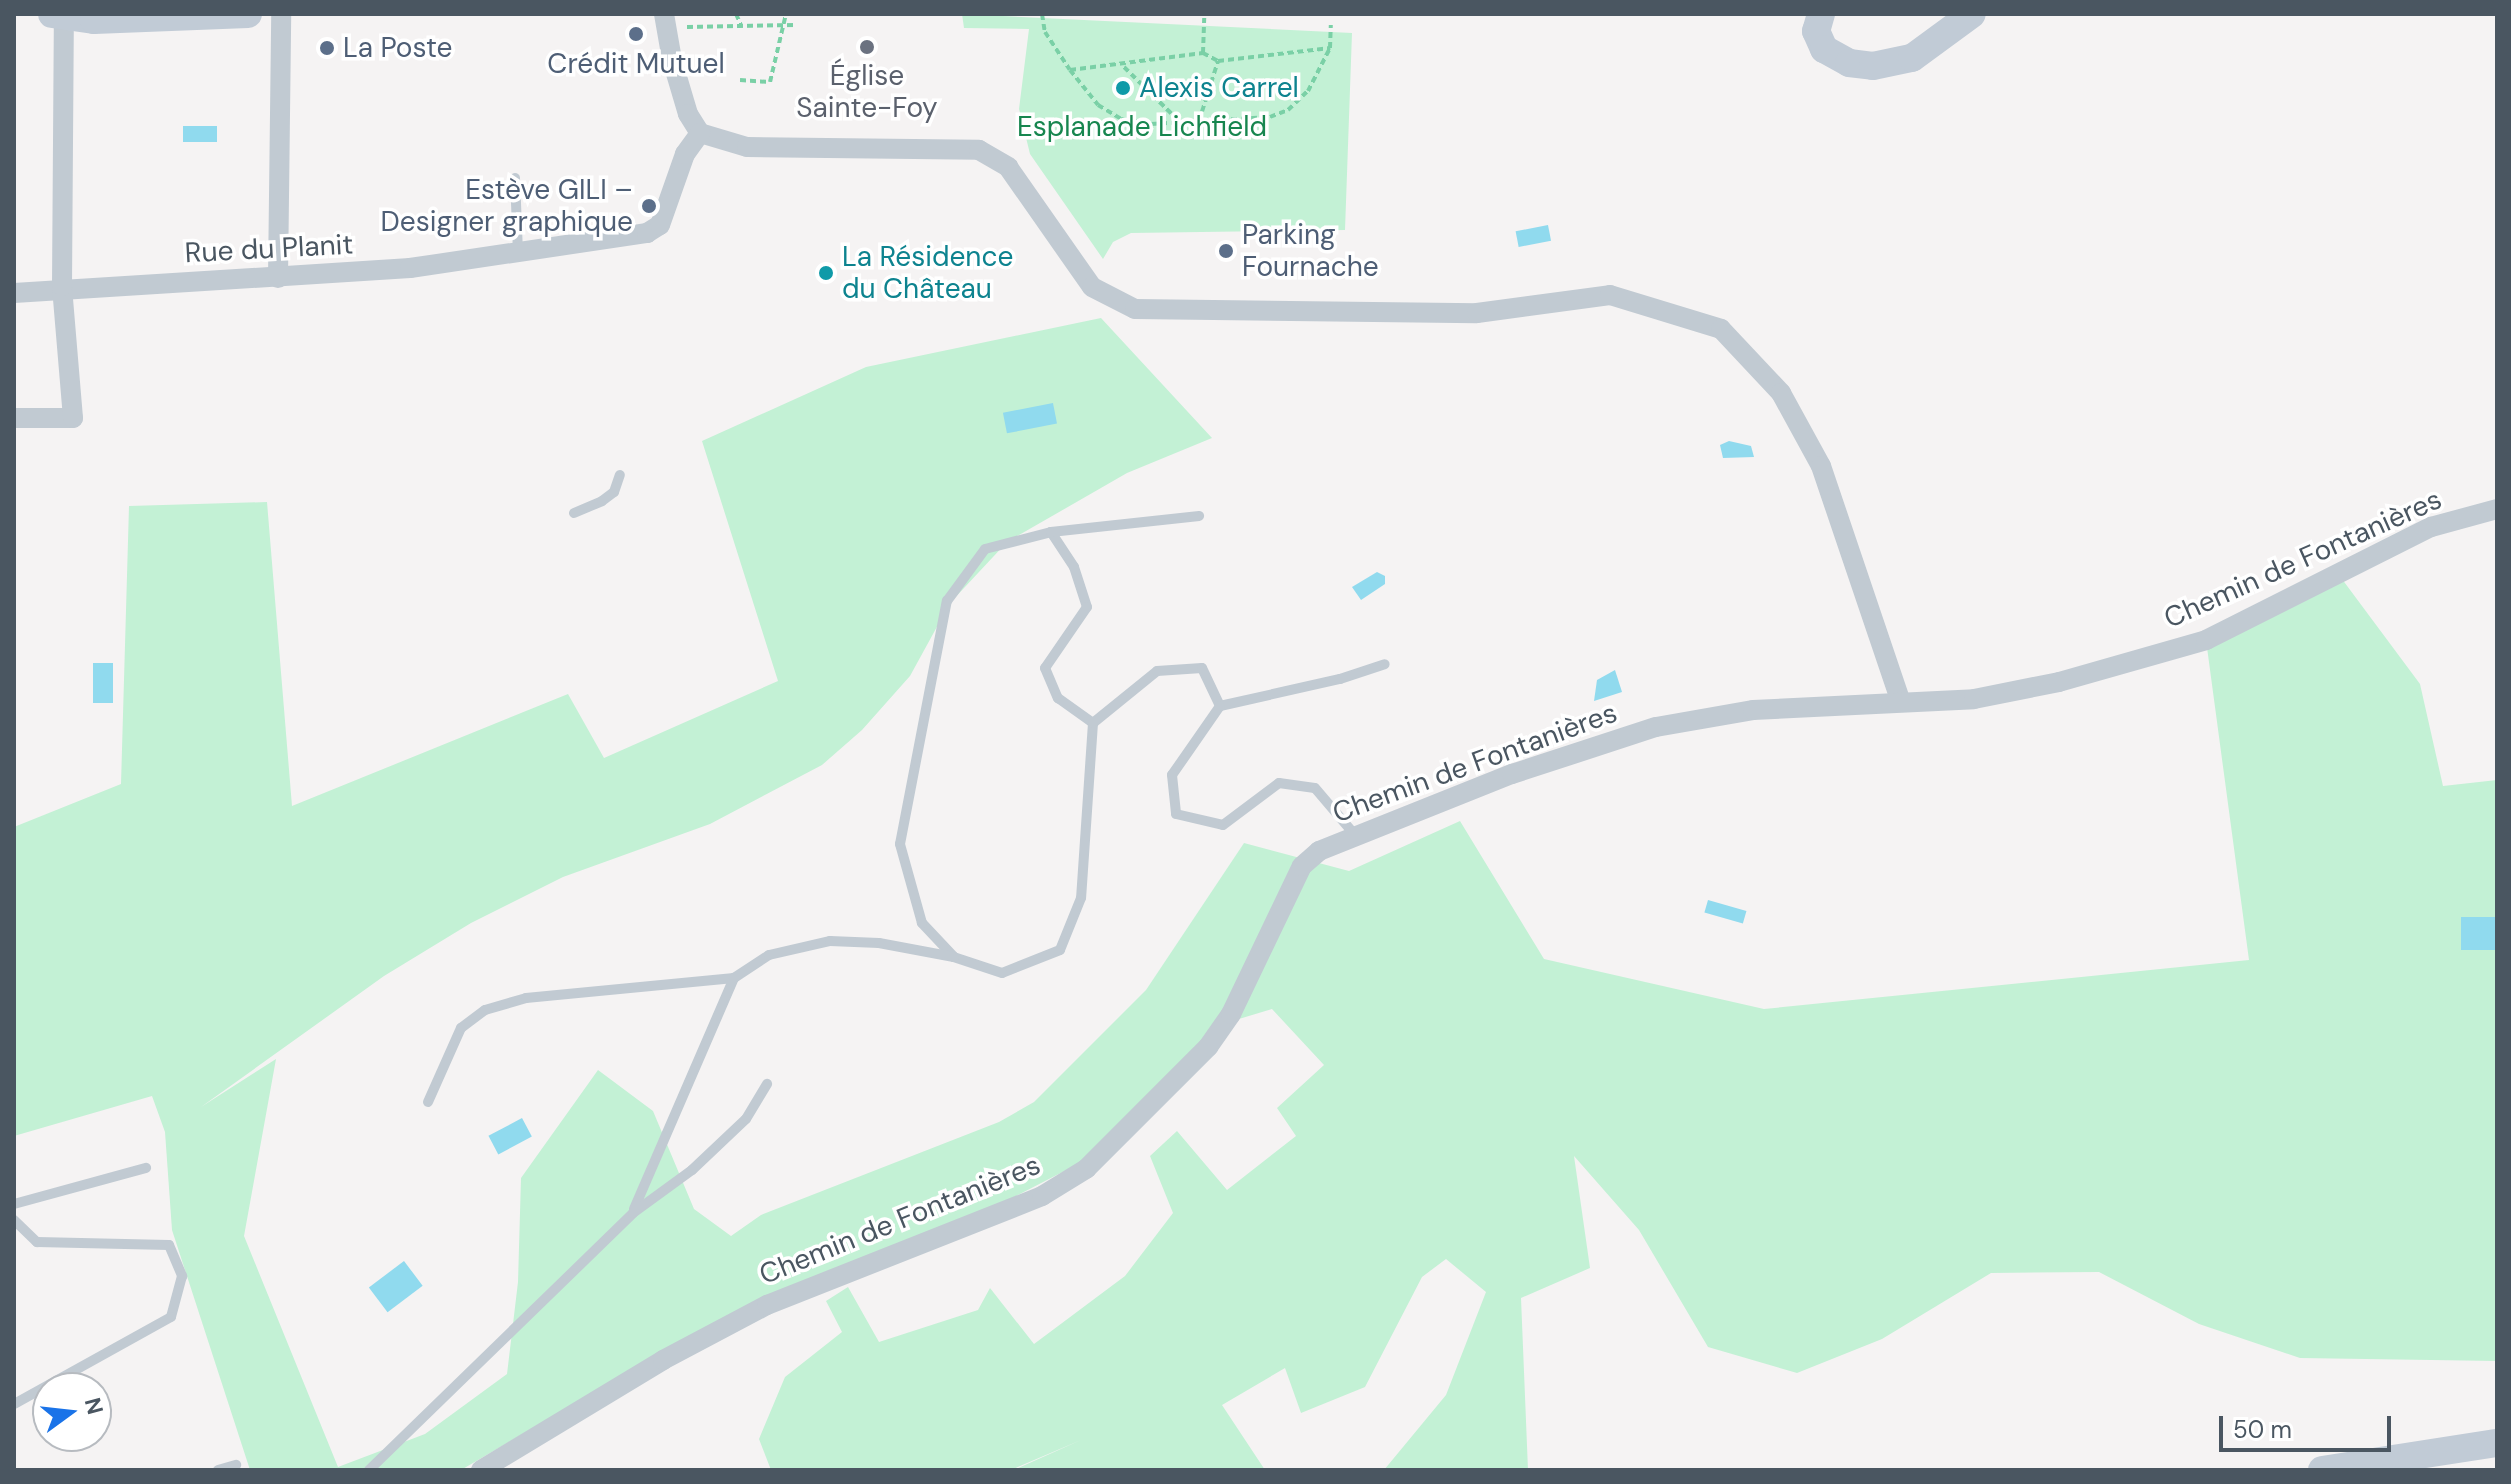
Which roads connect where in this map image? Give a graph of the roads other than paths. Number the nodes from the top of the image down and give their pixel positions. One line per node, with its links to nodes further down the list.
1 (248, 14): 6 (main road)
2 (281, 14): 11 (street)
3 (1821, 14): 4 (main road)
4 (1972, 14)
5 (60, 16): 6 (main road); 12 (street)
6 (176, 16)
7 (672, 21): 8 (street)
8 (700, 133): 10 (street, Rue du Planit); 21 (street)
9 (515, 178): 10 (lane)
10 (518, 252): 11 (street, Rue du Planit)
11 (278, 278): 12 (street, Rue du Planit)
12 (62, 286): 13 (street, Rue du Planit); 14 (street)
13 (14, 293)
14 (14, 418)
15 (620, 475): 17 (lane)
16 (2497, 509): 21 (street, Chemin de Fontanières)
17 (574, 513)
18 (1199, 516): 19 (lane)
19 (1051, 532): 23 (lane); 25 (lane)
20 (1385, 664): 22 (lane)
21 (1901, 702): 24 (street, Chemin de Fontanières)
22 (1220, 706): 23 (lane); 24 (lane)
23 (1093, 723): 25 (lane)
24 (1355, 835): 38 (street, Chemin de Fontanières)
25 (954, 957): 26 (lane)
26 (734, 978): 28 (lane); 31 (lane)
27 (767, 1084): 31 (lane)
28 (428, 1102)
29 (146, 1168): 30 (lane)
30 (14, 1204)
31 (633, 1213): 37 (lane)
32 (14, 1220): 33 (lane)
33 (14, 1404)
34 (2497, 1443): 39 (main road)
35 (236, 1465): 36 (lane)
36 (218, 1470)
37 (369, 1470)
38 (481, 1470)
39 (2322, 1470)

